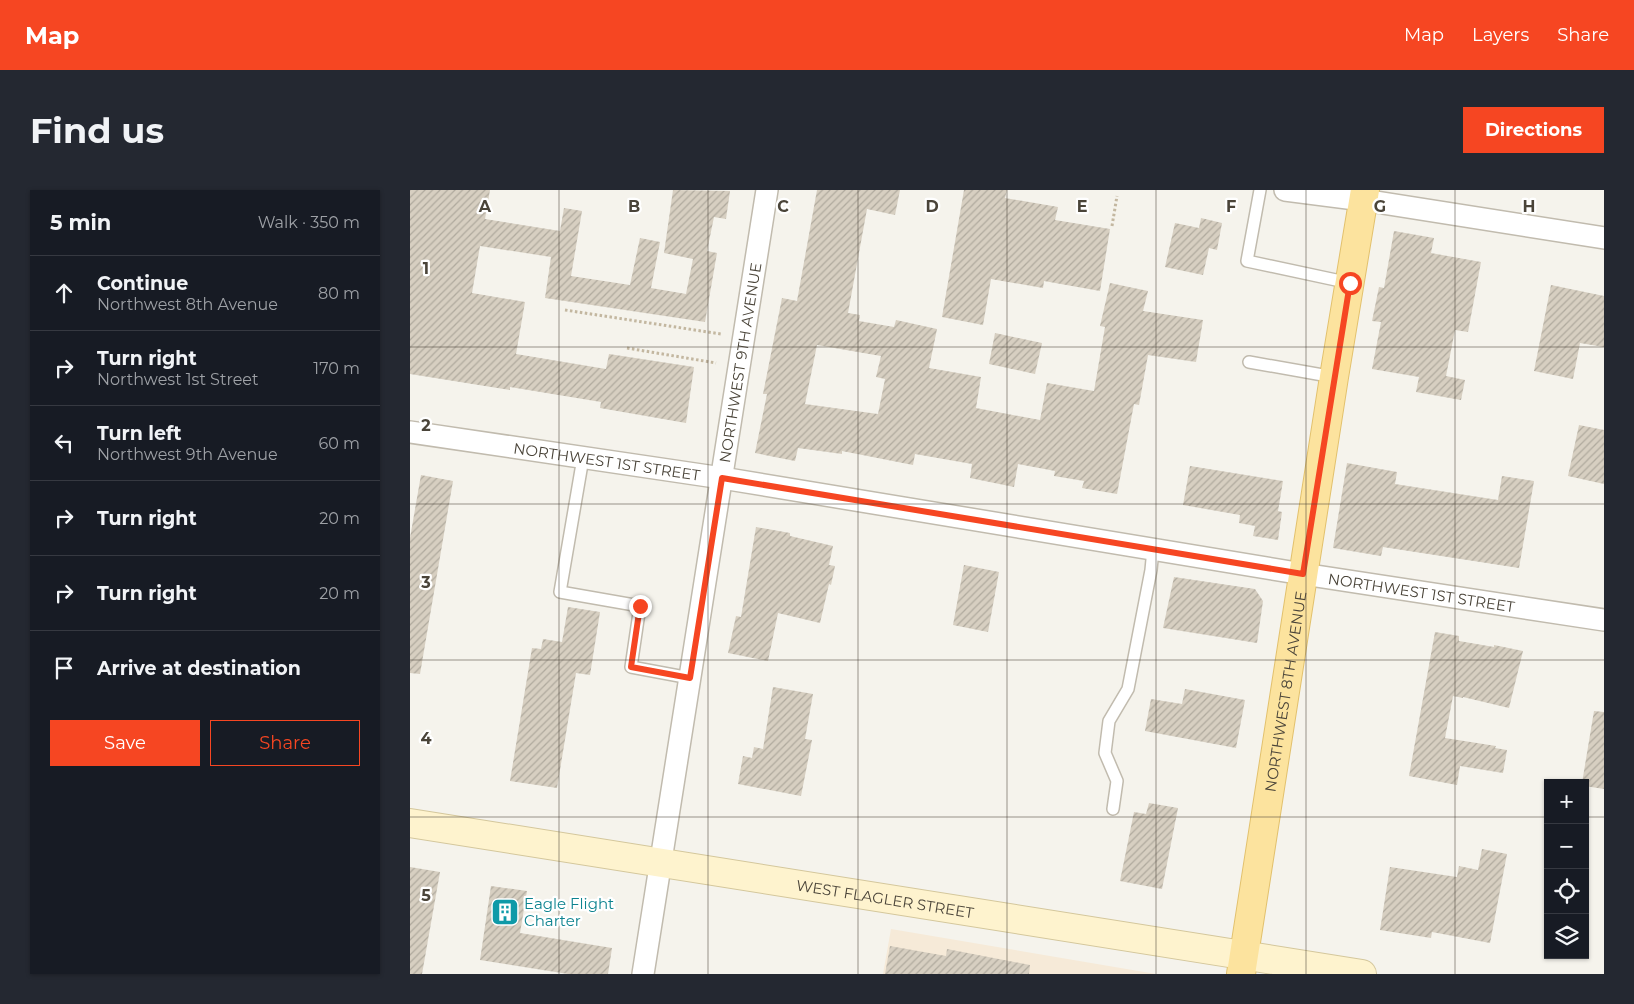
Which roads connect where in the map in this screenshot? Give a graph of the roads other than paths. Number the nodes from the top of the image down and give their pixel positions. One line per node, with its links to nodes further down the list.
1 (767, 190): 11 (street, NORTHWEST 9TH AVENUE)
2 (1260, 190): 6 (lane)
3 (1285, 190): 4 (street)
4 (1364, 195): 5 (street); 6 (main road, NORTHWEST 8TH AVENUE)
5 (1604, 238)
6 (1350, 283): 8 (main road, NORTHWEST 8TH AVENUE)
7 (1249, 362): 8 (lane)
8 (1334, 377): 13 (main road, NORTHWEST 8TH AVENUE)
9 (410, 432): 10 (street, NORTHWEST 1ST STREET)
10 (583, 458): 11 (street, NORTHWEST 1ST STREET); 15 (lane)
11 (722, 478): 12 (street, NORTHWEST 1ST STREET); 15 (street, NORTHWEST 9TH AVENUE)
12 (1153, 549): 13 (street, NORTHWEST 1ST STREET); 16 (lane)
13 (1303, 574): 14 (street, NORTHWEST 1ST STREET); 19 (main road, NORTHWEST 8TH AVENUE)
14 (1604, 620)
15 (690, 678): 18 (street, NORTHWEST 9TH AVENUE)
16 (1113, 809)
17 (410, 822): 18 (main road, WEST FLAGLER STREET)
18 (660, 862): 19 (main road, WEST FLAGLER STREET); 21 (street, NORTHWEST 9TH AVENUE)
19 (1242, 964): 20 (main road, WEST FLAGLER STREET)
20 (1355, 973)
21 (643, 974)

